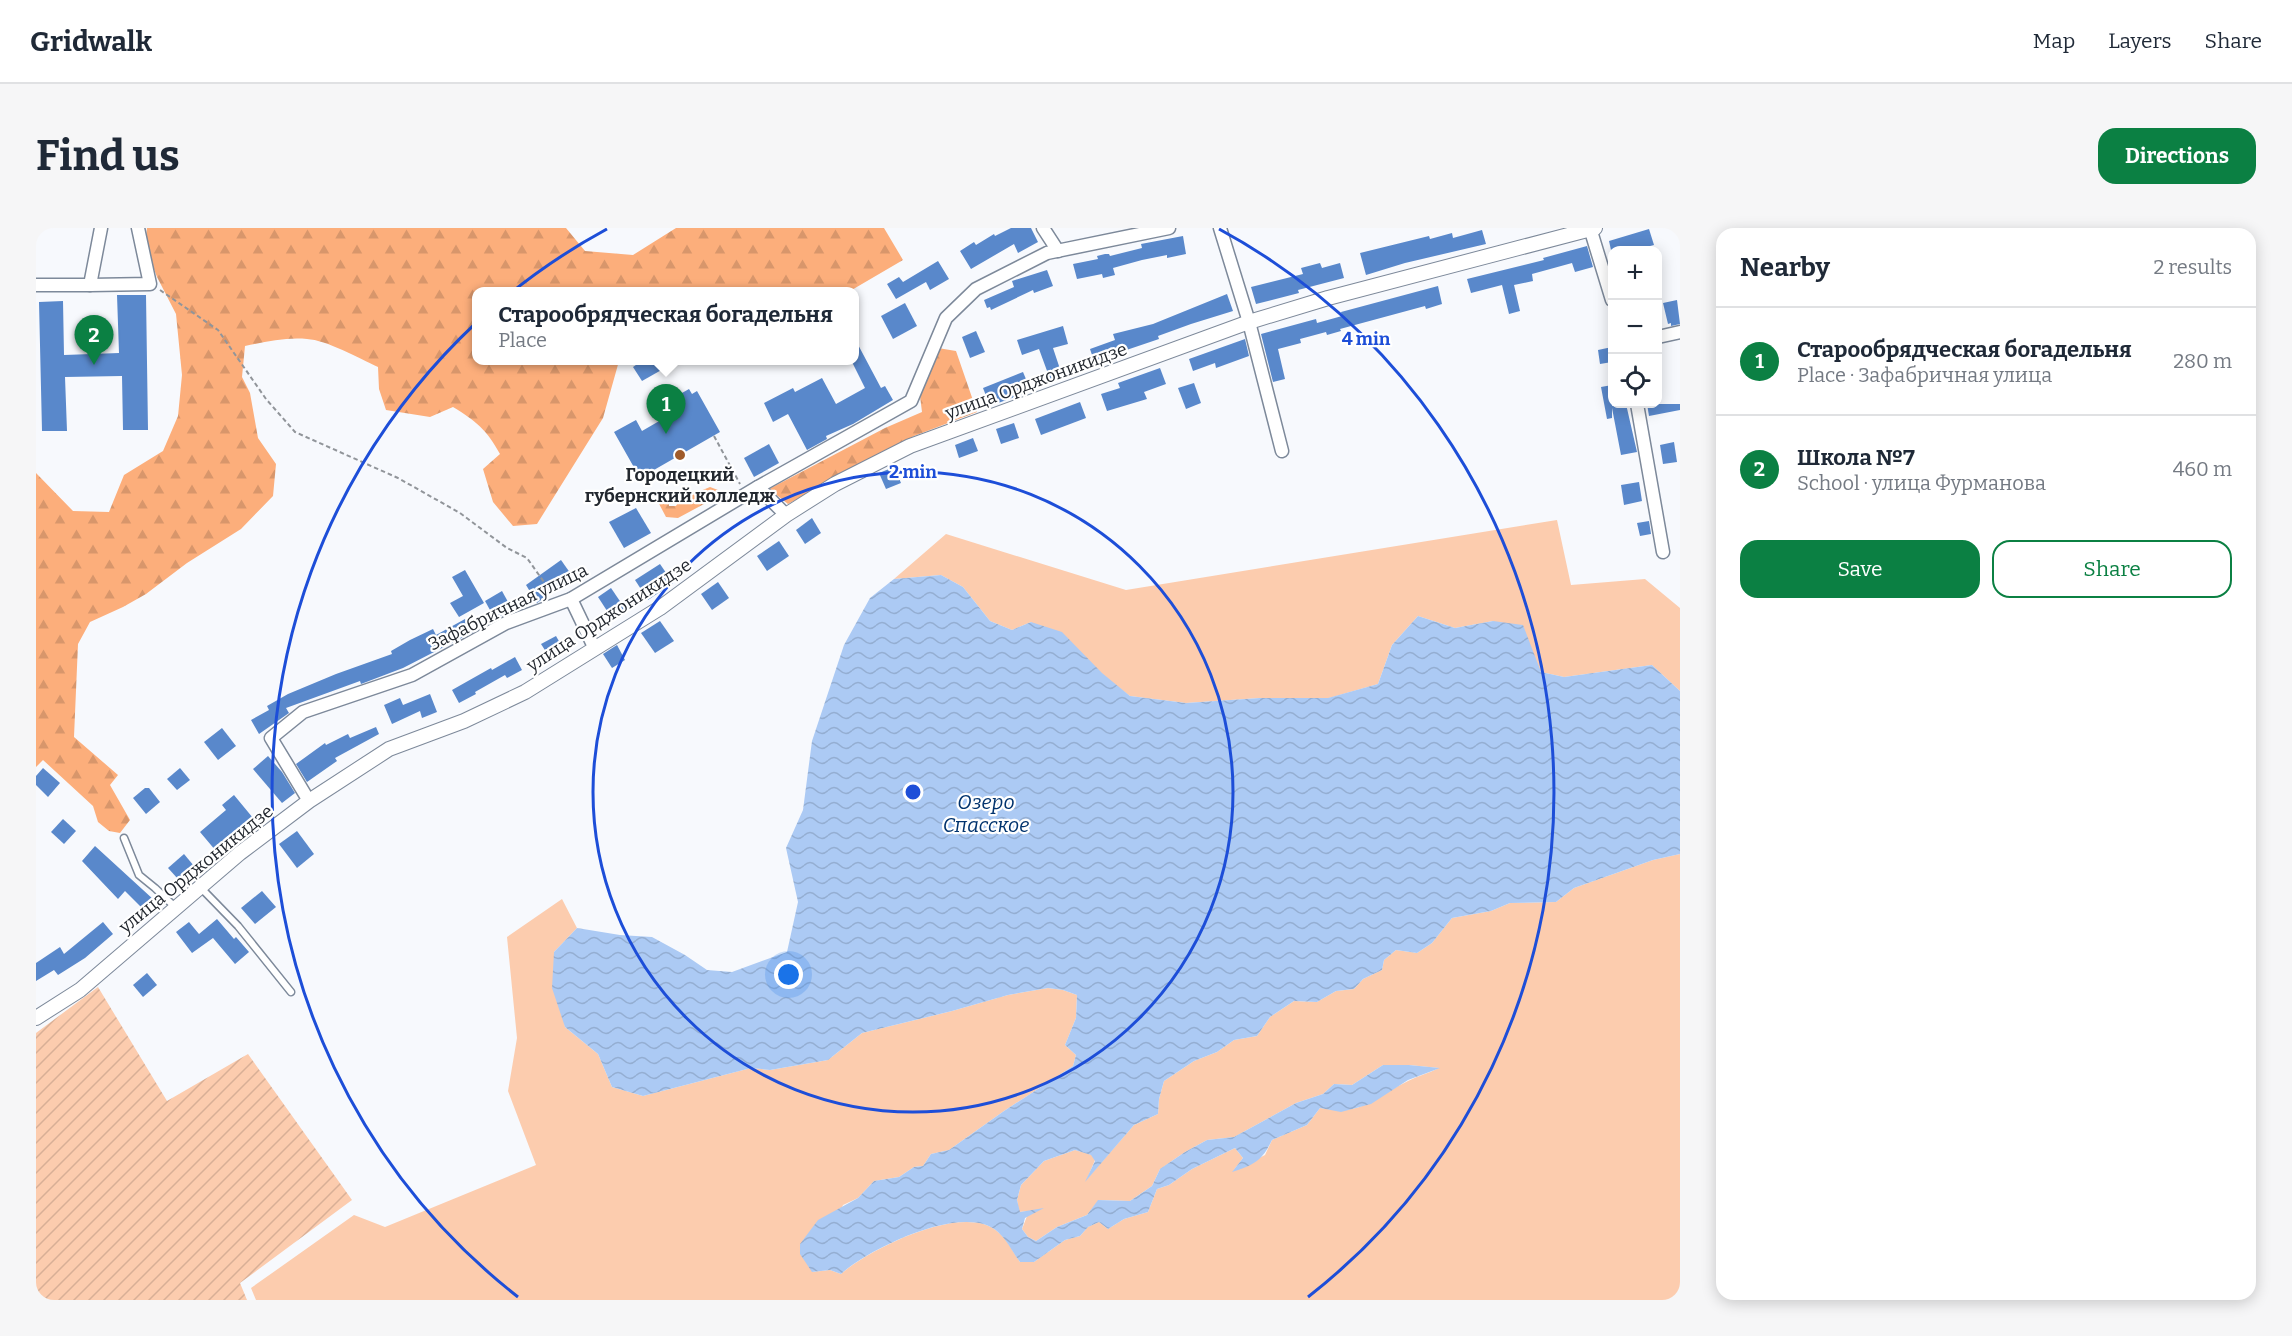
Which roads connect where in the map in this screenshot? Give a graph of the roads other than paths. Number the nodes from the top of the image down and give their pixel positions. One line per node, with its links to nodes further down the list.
1 (101, 228): 9 (street)
2 (138, 228): 9 (street)
3 (1043, 228): 7 (street)
4 (1169, 228): 7 (street)
5 (1220, 228): 11 (street)
6 (1592, 228): 10 (street); 11 (street, улица Орджоникидзе)
7 (1058, 251): 16 (street, Зафабричная улица)
8 (36, 285): 9 (street)
9 (90, 285)
10 (1608, 286)
11 (1250, 322): 15 (street); 17 (street, улица Орджоникидзе)
12 (1680, 332): 13 (street)
13 (1662, 336)
14 (1638, 408): 18 (street)
15 (1282, 451)
16 (758, 488): 17 (street); 19 (street, Зафабричная улица)
17 (786, 515): 20 (street, улица Орджоникидзе)
18 (1663, 552)
19 (565, 601): 20 (street); 21 (street, Зафабричная улица)
20 (594, 647): 21 (street, улица Орджоникидзе)
21 (309, 801): 23 (street, улица Орджоникидзе)
22 (124, 838): 24 (lane)
23 (200, 888): 24 (street, улица Орджоникидзе); 25 (lane)
24 (176, 908): 26 (street, улица Орджоникидзе)
25 (291, 992)
26 (36, 1018)

